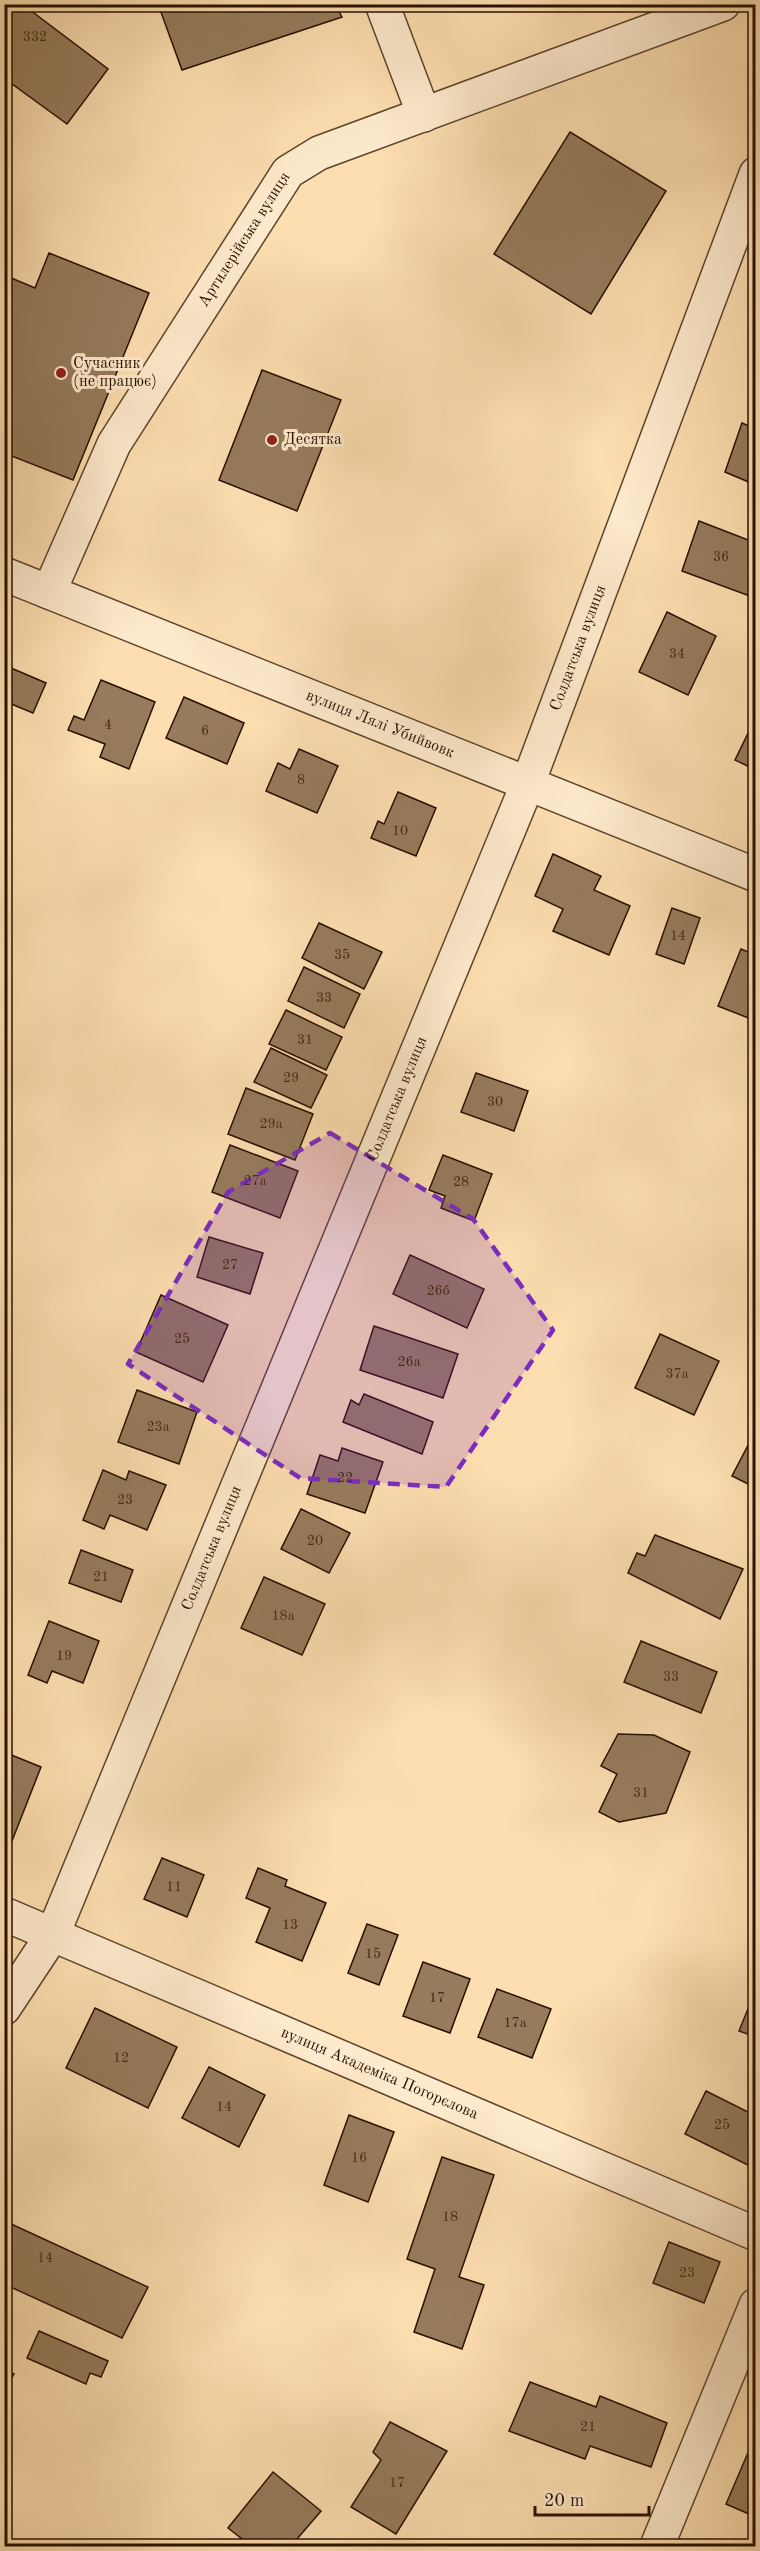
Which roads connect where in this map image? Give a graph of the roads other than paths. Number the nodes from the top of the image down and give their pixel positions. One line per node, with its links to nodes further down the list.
1 (382, 4): 3 (street)
2 (723, 4): 3 (street, Артилерійська вулиця)
3 (424, 115): 6 (street, Артилерійська вулиця)
4 (756, 174): 7 (street, Солдатська вулиця)
5 (4, 574): 6 (street, вулиця Лялі Убийвовк)
6 (49, 592): 7 (street, вулиця Лялі Убийвовк)
7 (528, 783): 8 (street, вулиця Лялі Убийвовк); 10 (street, Солдатська вулиця)
8 (756, 874)
9 (4, 1914): 10 (street, вулиця Академіка Погорєлова)
10 (53, 1934): 11 (street, Солдатська вулиця); 12 (street, вулиця Академіка Погорєлова)
11 (4, 2008)
12 (756, 2234)
13 (756, 2305): 14 (street)
14 (657, 2547)

